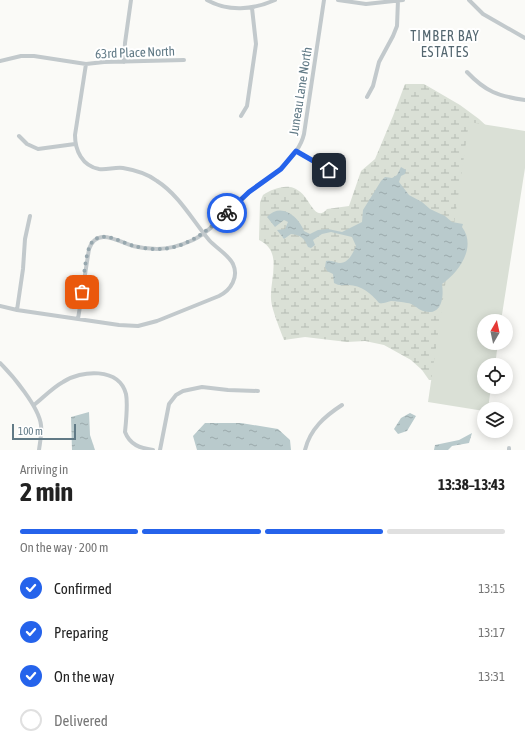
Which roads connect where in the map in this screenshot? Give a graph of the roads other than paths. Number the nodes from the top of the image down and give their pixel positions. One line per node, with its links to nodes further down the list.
1 (131, 0): 13 (street)
2 (206, 0): 9 (street)
3 (275, 0): 9 (street)
4 (324, 0): 21 (street, Juneau Lane North)
5 (338, 0): 6 (street)
6 (398, 0): 7 (street); 16 (street)
7 (403, 0)
8 (469, 0): 10 (street)
9 (252, 8): 18 (street)
10 (525, 38)
11 (184, 60): 13 (street, 63rd Place North)
12 (0, 61): 14 (street, 63rd Place North)
13 (124, 62): 14 (street, 63rd Place North)
14 (86, 64): 20 (street)
15 (467, 72): 17 (street)
16 (366, 97)
17 (525, 100)
18 (241, 116)
19 (19, 136): 20 (street)
20 (75, 144): 24 (street)
21 (296, 151): 22 (street); 24 (street, Juneau Lane North)
22 (329, 170)
23 (30, 216): 26 (street)
24 (204, 233): 27 (street, Juneau Lane North); 27 (street)
25 (0, 306): 26 (street)
26 (17, 310): 27 (street)
27 (78, 319)
28 (0, 363): 31 (street)
29 (258, 391): 34 (street)
30 (342, 404): 35 (street)
31 (34, 405): 32 (street); 33 (street)
32 (39, 450)
33 (153, 450)
34 (160, 450)
35 (305, 450)

